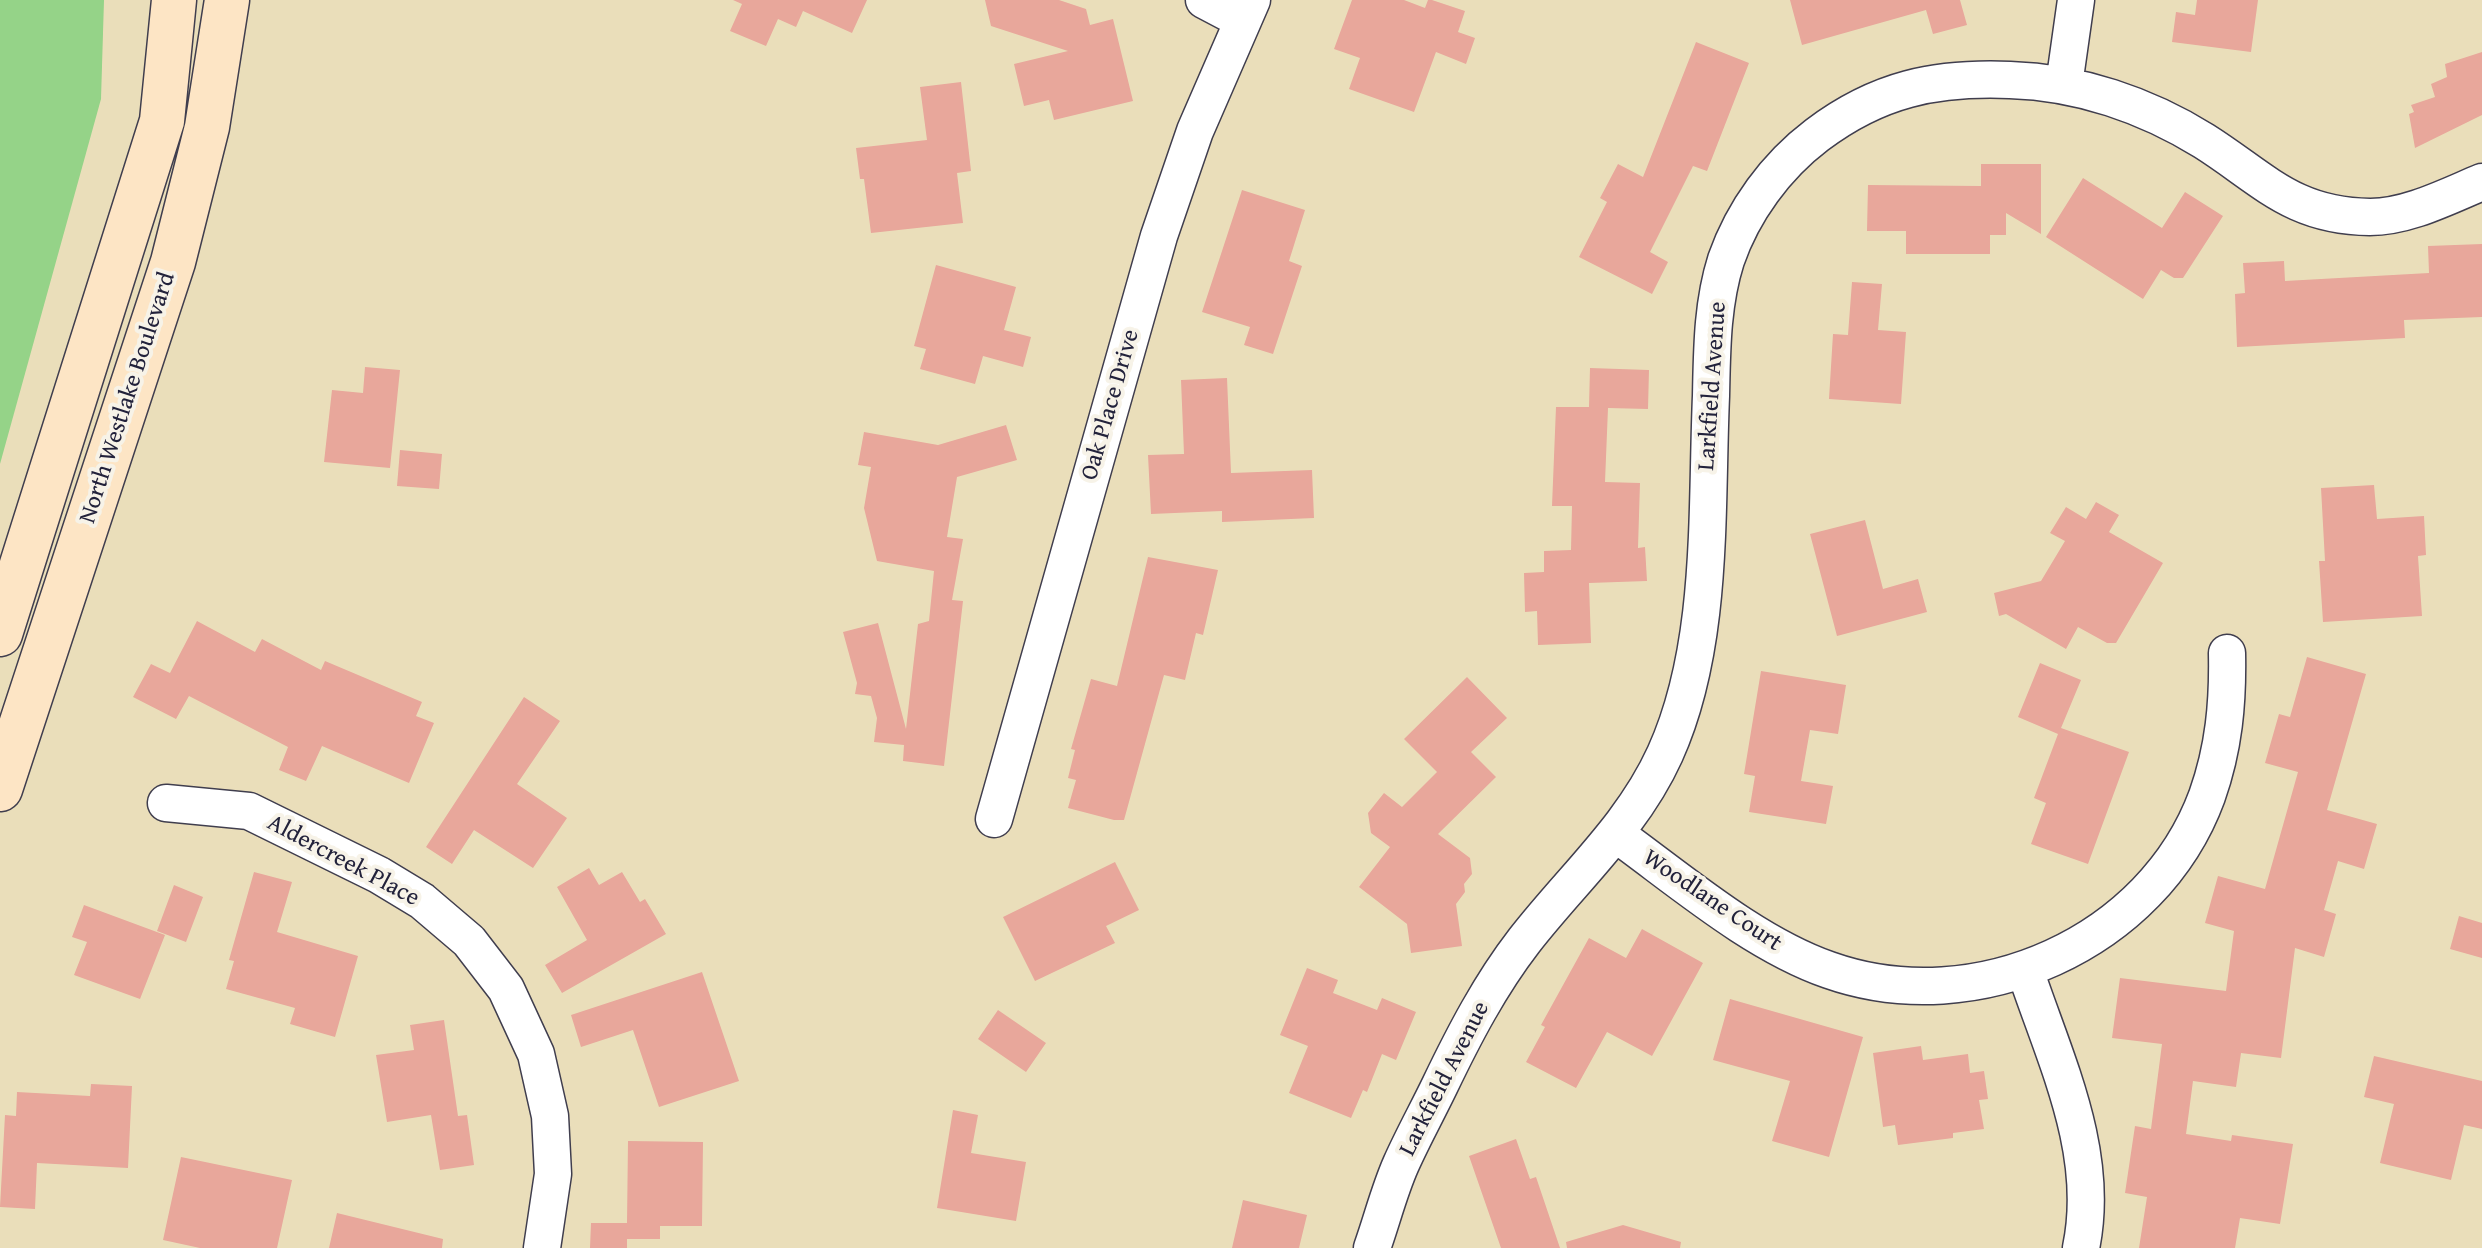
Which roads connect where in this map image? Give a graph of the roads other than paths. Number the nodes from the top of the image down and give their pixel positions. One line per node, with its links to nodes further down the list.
1 (174, 0): 8 (main road, North Westlake Boulevard)
2 (227, 0): 10 (main road, North Westlake Boulevard)
3 (1204, 0): 5 (street)
4 (2076, 0): 6 (street)
5 (1247, 10): 12 (street, Oak Place Drive)
6 (2064, 85): 7 (street, Larkfield Avenue); 13 (street, Larkfield Avenue)
7 (2482, 182)
8 (0, 634)
9 (2227, 653): 14 (street, Woodlane Court)
10 (0, 789)
11 (166, 803): 15 (street, Aldercreek Place)
12 (994, 819)
13 (1616, 834): 14 (street, Woodlane Court); 16 (street, Larkfield Avenue)
14 (2025, 970): 17 (street)
15 (542, 1248)
16 (1372, 1248)
17 (2081, 1248)

